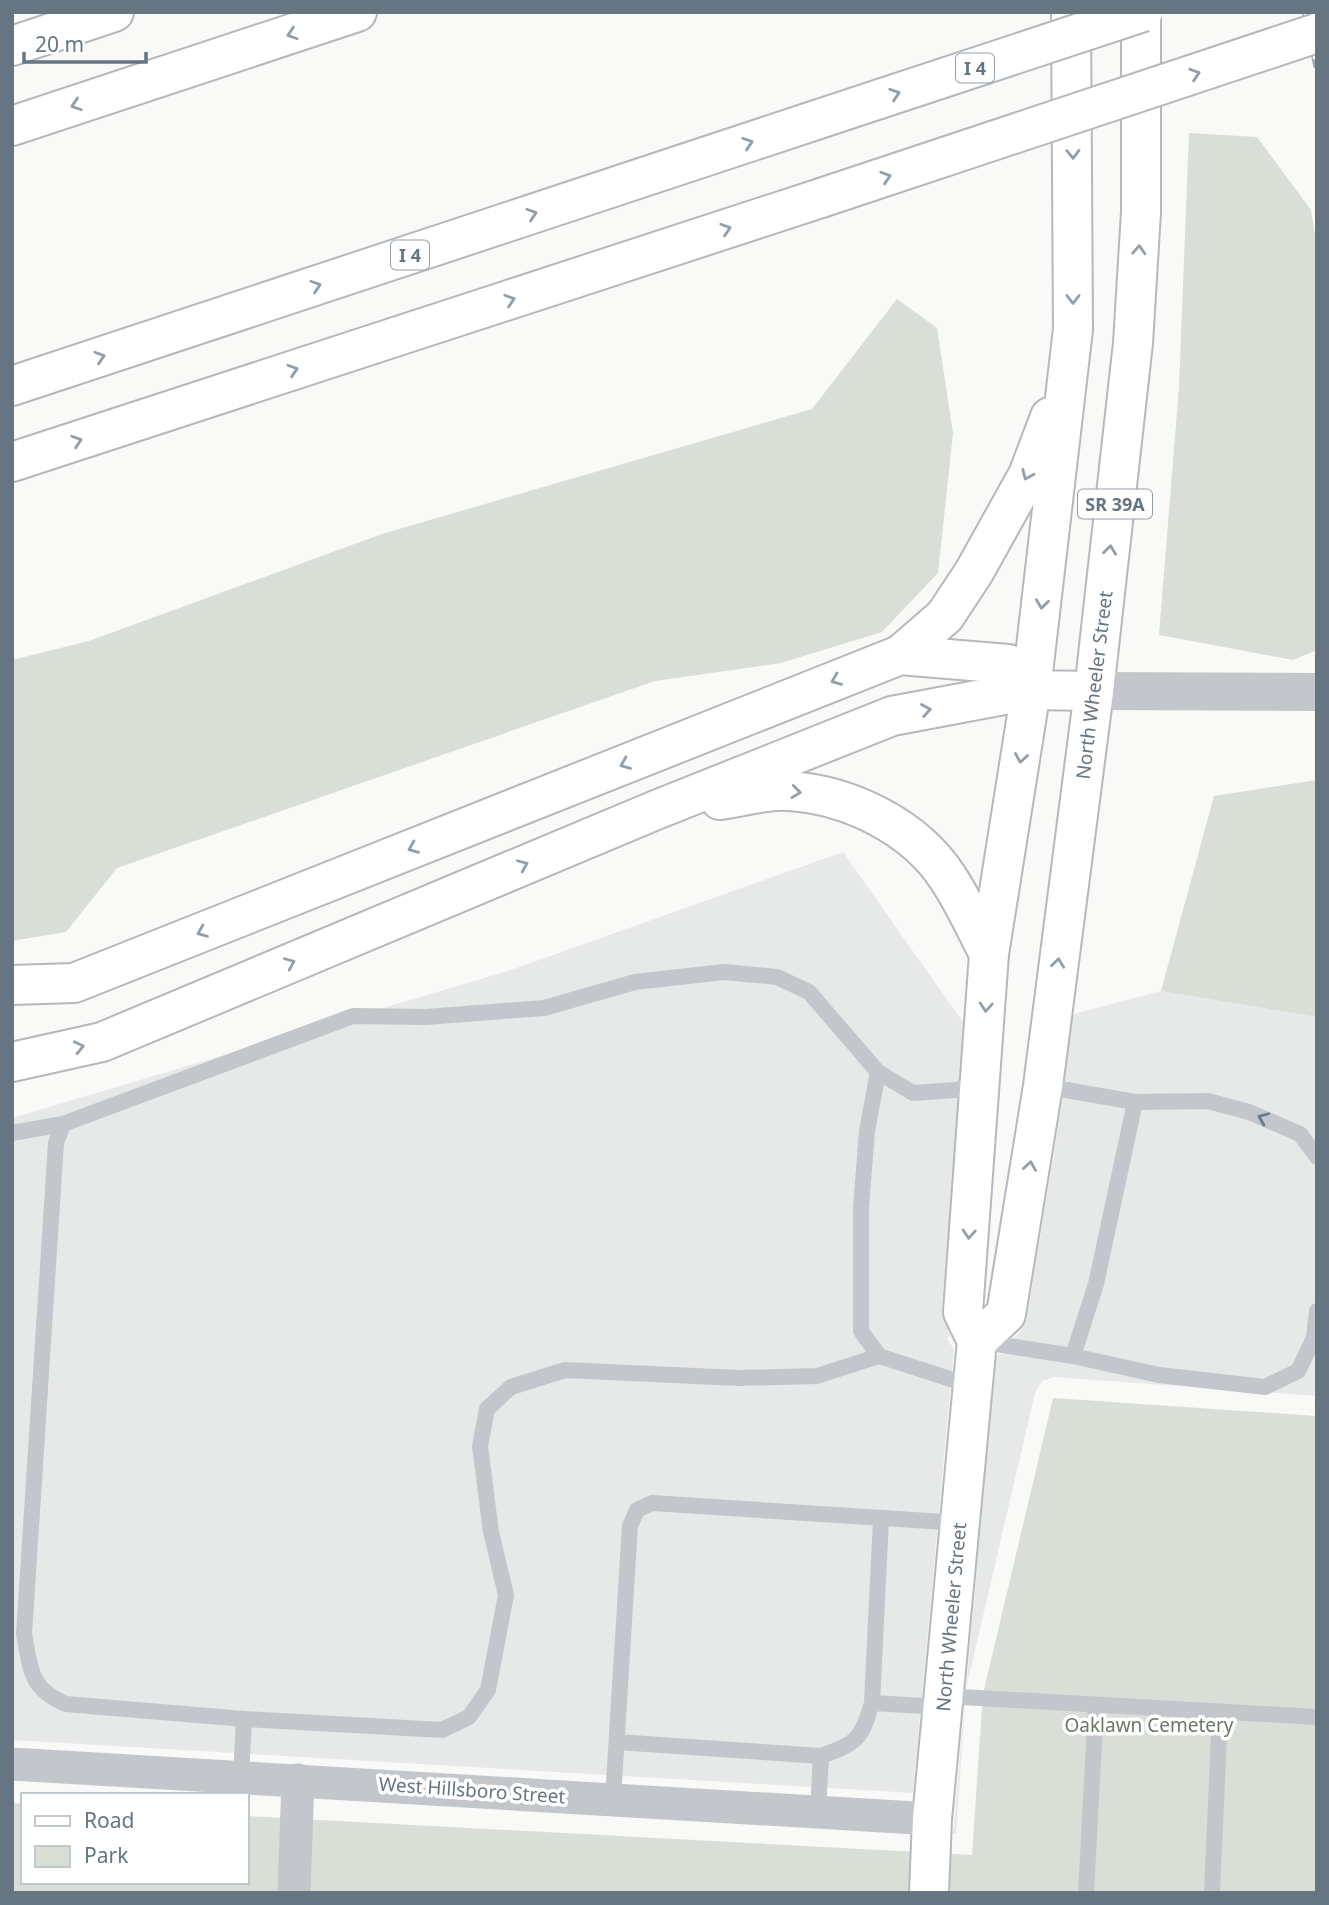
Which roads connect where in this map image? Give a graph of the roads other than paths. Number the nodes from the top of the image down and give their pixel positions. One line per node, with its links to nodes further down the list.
1 (114, 12): 6 (main road)
2 (357, 12): 7 (main road, one-way to 7)
3 (1071, 12): 8 (main road, North Wheeler Street / SR 39A, one-way to 8)
4 (1142, 12): 9 (main road, I 4, one-way to 4, bridge); 13 (main road, North Wheeler Street / SR 39A, one-way to 4)
5 (1317, 33): 10 (main road, one-way to 5, bridge)
6 (12, 46)
7 (12, 125)
8 (1070, 366): 11 (main road, one-way to 11); 12 (main road, North Wheeler Street / SR 39A, one-way to 12)
9 (12, 386)
10 (12, 462)
11 (900, 655): 12 (main road); 17 (main road, one-way to 17)
12 (1031, 690): 13 (main road); 15 (main road, one-way to 12); 16 (main road, North Wheeler Street / SR 39A, one-way to 16)
13 (1094, 691): 14 (street); 21 (main road, North Wheeler Street / SR 39A, one-way to 13)
14 (1317, 692)
15 (656, 810): 16 (main road, one-way to 16); 18 (main road, one-way to 15)
16 (989, 954): 20 (main road, North Wheeler Street / SR 39A, one-way to 20)
17 (12, 985)
18 (12, 1062)
19 (878, 1072): 20 (lane); 23 (lane); 28 (lane)
20 (981, 1084): 27 (main road, North Wheeler Street / SR 39A, one-way to 27)
21 (1043, 1086): 22 (lane); 27 (main road, North Wheeler Street / SR 39A, one-way to 21)
22 (1135, 1102): 25 (lane, one-way to 22); 29 (lane)
23 (63, 1124): 24 (lane); 38 (lane)
24 (12, 1133)
25 (1317, 1157)
26 (1317, 1311): 29 (lane)
27 (977, 1341): 29 (lane); 30 (main road, North Wheeler Street / SR 39A)
28 (879, 1356): 30 (lane); 38 (lane)
29 (1073, 1356)
30 (971, 1398): 32 (main road, North Wheeler Street)
31 (881, 1519): 32 (lane); 34 (lane); 39 (lane)
32 (960, 1523): 33 (main road, North Wheeler Street)
33 (943, 1702): 34 (lane); 35 (lane); 46 (main road, North Wheeler Street)
34 (872, 1703): 40 (lane)
35 (1096, 1705): 36 (lane); 49 (lane)
36 (1220, 1712): 37 (lane); 50 (lane)
37 (1317, 1717)
38 (244, 1719): 42 (lane)
39 (617, 1742): 40 (lane); 44 (lane)
40 (821, 1756): 45 (lane)
41 (12, 1764): 42 (street, West Hillsboro Street)
42 (241, 1776): 43 (street, West Hillsboro Street)
43 (298, 1780): 44 (street, West Hillsboro Street); 47 (street)
44 (613, 1799): 45 (street, West Hillsboro Street)
45 (818, 1811): 46 (street, West Hillsboro Street)
46 (932, 1819): 48 (main road, North Wheeler Street)
47 (294, 1893)
48 (929, 1893)
49 (1086, 1893)
50 (1212, 1893)

